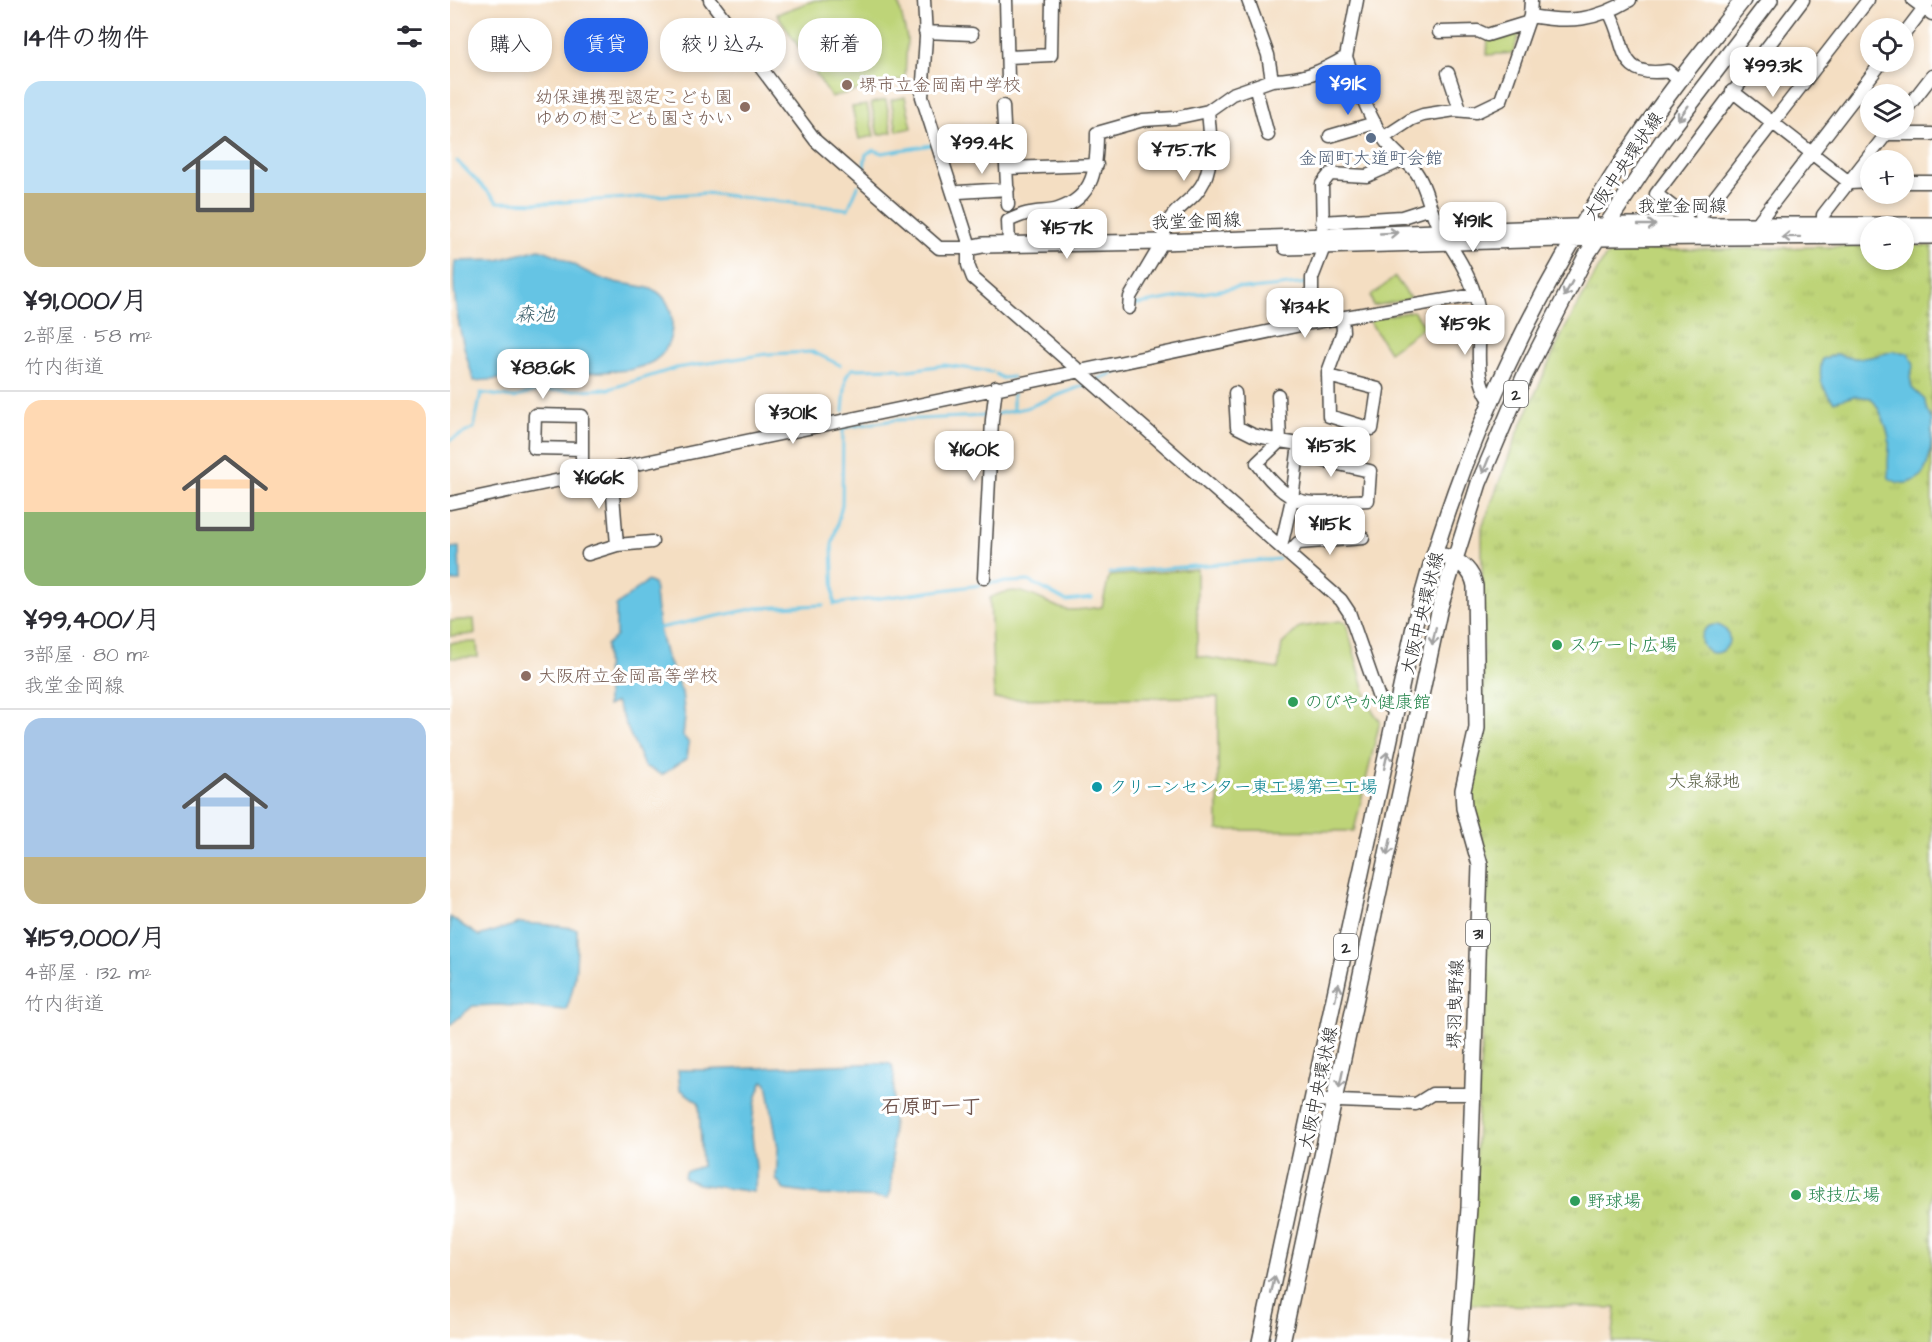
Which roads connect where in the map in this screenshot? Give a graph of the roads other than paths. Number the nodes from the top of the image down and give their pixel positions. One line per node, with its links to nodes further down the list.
1 (710, 0): 71 (street)
2 (924, 0): 18 (street)
3 (1006, 0): 21 (street)
4 (1052, 0): 21 (street)
5 (1248, 0): 26 (street)
6 (1357, 0): 22 (street)
7 (1531, 0): 16 (street)
8 (1630, 0): 15 (street)
9 (1743, 0): 27 (main road, 大阪中央環状線 / 2)
10 (1770, 0): 62 (main road, 大阪中央環状線 / 2, one-way to 62)
11 (1803, 0): 30 (street)
12 (1868, 0): 36 (street)
13 (1913, 0): 14 (street)
14 (1928, 7): 17 (street)
15 (1609, 12): 16 (street); 27 (street)
16 (1528, 20): 19 (street); 33 (street)
17 (1914, 23)
18 (925, 32): 20 (street); 71 (street)
19 (1439, 32)
20 (972, 34)
21 (1008, 57): 25 (street)
22 (1346, 57): 26 (street); 35 (street)
23 (1448, 72): 33 (street)
24 (1874, 72): 43 (street)
25 (1008, 80)
26 (1272, 80): 29 (street)
27 (1680, 81): 59 (main road, 大阪中央環状線 / 2)
28 (1929, 83): 31 (street)
29 (1255, 86): 34 (street); 39 (street)
30 (1732, 91): 36 (street); 58 (street)
31 (1914, 100)
32 (1003, 106): 46 (street)
33 (1460, 109): 41 (street)
34 (1208, 111): 45 (street); 70 (street)
35 (1375, 123): 40 (street); 41 (street)
36 (1773, 123): 43 (street); 55 (street)
37 (1914, 133): 38 (street)
38 (1932, 134)
39 (1268, 135)
40 (1330, 136)
41 (1383, 138): 44 (street)
42 (1884, 138): 50 (street)
43 (1811, 154): 50 (street); 56 (street)
44 (1403, 160): 54 (street); 63 (street)
45 (1097, 165): 46 (street); 69 (street)
46 (1008, 168): 51 (street)
47 (1860, 182): 50 (street)
48 (1914, 182): 49 (street)
49 (1932, 182)
50 (1850, 183): 61 (street)
51 (1008, 189): 52 (street); 53 (street)
52 (959, 192)
53 (1008, 205)
54 (1430, 208): 60 (street); 63 (street)
55 (1701, 215)
56 (1756, 225): 58 (main road, 我堂金岡線); 61 (main road, 我堂金岡線)
57 (1932, 225): 61 (main road, 我堂金岡線)
58 (1689, 226): 62 (main road, 我堂金岡線, one-way to 58)
59 (1581, 227): 60 (main road, 我堂金岡線); 62 (main road, 我堂金岡線); 67 (main road, 大阪中央環状線 / 2)
60 (1441, 230): 63 (main road, 我堂金岡線, one-way to 60); 68 (street)
61 (1823, 230): 62 (main road, 我堂金岡線, one-way to 62); 64 (main road, 我堂金岡線)
62 (1601, 232): 67 (main road, 我堂金岡線); 95 (main road, 大阪中央環状線 / 2, one-way to 95)
63 (1323, 235): 68 (main road, 我堂金岡線); 70 (main road, 我堂金岡線); 75 (street)
64 (1860, 235)
65 (1914, 236): 66 (main road)
66 (1932, 236)
67 (1572, 240): 68 (main road, 我堂金岡線); 81 (main road, 大阪中央環状線 / 2)
68 (1452, 243): 72 (street)
69 (1009, 244): 70 (main road, 我堂金岡線); 71 (main road, 我堂金岡線)
70 (1161, 245): 71 (main road, 我堂金岡線); 73 (street)
71 (968, 248): 76 (street)
72 (1475, 295): 74 (street); 81 (street)
73 (1129, 308)
74 (1342, 317): 75 (street); 77 (street)
75 (1312, 322): 76 (street)
76 (1080, 370): 78 (street); 92 (street)
77 (1328, 376): 77 (street)
78 (996, 387): 85 (street); 96 (street)
79 (1235, 393): 82 (street)
80 (1278, 395): 82 (street)
81 (1491, 401): 93 (main road, 大阪中央環状線 / 2)
82 (1280, 441): 84 (street); 87 (street)
83 (582, 449): 83 (street); 86 (street)
84 (1298, 455): 87 (street); 87 (street)
85 (605, 471): 86 (street); 91 (street)
86 (582, 476): 88 (street)
87 (1292, 499): 92 (street)
88 (450, 503)
89 (1363, 538): 92 (street)
90 (652, 542): 91 (street)
91 (617, 545): 94 (street)
92 (1285, 550): 97 (street)
93 (1433, 553): 95 (main road); 97 (main road, 大阪中央環状線 / 2)
94 (588, 554)
95 (1454, 559): 98 (main road, 堺羽曳野線 / 31); 100 (main road, 大阪中央環状線 / 2, one-way to 100)
96 (984, 578)
97 (1396, 712): 99 (main road, 大阪中央環状線 / 2, one-way to 97)
98 (1471, 1094): 100 (street); 103 (main road, 堺羽曳野線 / 31)
99 (1313, 1100): 100 (street); 101 (main road, 大阪中央環状線 / 2, one-way to 99)
100 (1335, 1103): 102 (main road, 大阪中央環状線 / 2)
101 (1260, 1342)
102 (1282, 1342)
103 (1459, 1342)

